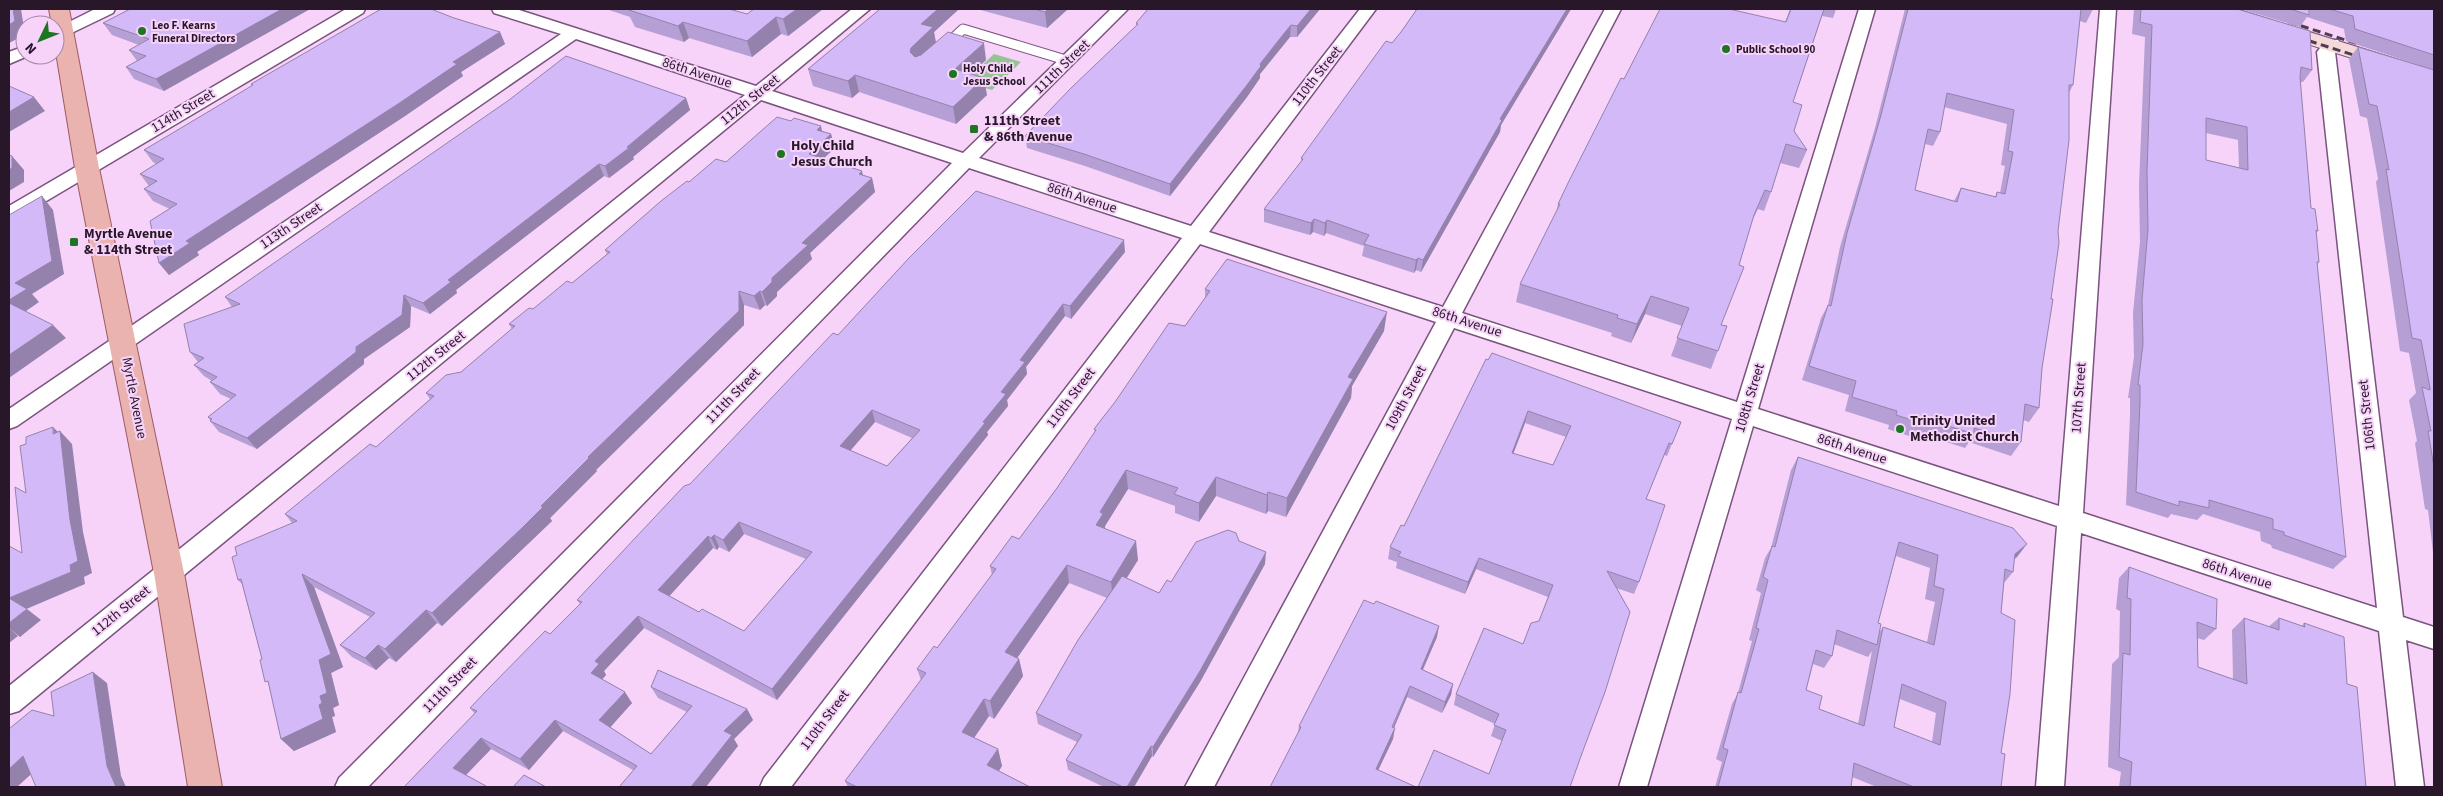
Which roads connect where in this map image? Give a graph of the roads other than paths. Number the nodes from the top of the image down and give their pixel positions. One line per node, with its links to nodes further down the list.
1 (107, 9): 11 (street)
2 (357, 9): 20 (street, 114th Street)
3 (502, 9): 12 (street, 86th Avenue)
4 (862, 9): 18 (street, 112th Street)
5 (1120, 9): 16 (street, 111th Street)
6 (1368, 9): 22 (street, 110th Street)
7 (1614, 9): 23 (street, 109th Street)
8 (1867, 9): 25 (street, 108th Street)
9 (2108, 9): 27 (street, 107th Street)
10 (2216, 9): 13 (main road)
11 (65, 23)
12 (574, 34): 18 (street, 86th Avenue); 24 (street, 113th Street)
13 (2332, 44): 17 (main road); 29 (street, 106th Street)
14 (942, 48): 16 (lane)
15 (65, 56): 20 (main road, Myrtle Avenue)
16 (1070, 61): 19 (street, 111th Street)
17 (2434, 78)
18 (759, 93): 19 (street, 86th Avenue); 28 (street, 112th Street)
19 (965, 161): 22 (street, 86th Avenue); 33 (street, 111th Street)
20 (87, 168): 21 (street, 114th Street); 24 (main road, Myrtle Avenue)
21 (9, 214)
22 (1194, 235): 23 (street, 86th Avenue); 34 (street, 110th Street)
23 (1449, 316): 25 (street, 86th Avenue); 35 (street, 109th Street)
24 (123, 340): 26 (street, 113th Street); 28 (main road, Myrtle Avenue)
25 (1745, 414): 27 (street, 86th Avenue); 36 (street, 108th Street)
26 (9, 420)
27 (2070, 520): 29 (street, 86th Avenue); 37 (street, 107th Street)
28 (169, 573): 31 (street, 112th Street); 32 (main road, Myrtle Avenue)
29 (2391, 624): 30 (street, 86th Avenue); 38 (street, 106th Street)
30 (2434, 638)
31 (9, 702)
32 (205, 787)
33 (350, 787)
34 (774, 787)
35 (1199, 787)
36 (1633, 787)
37 (2050, 787)
38 (2410, 787)

